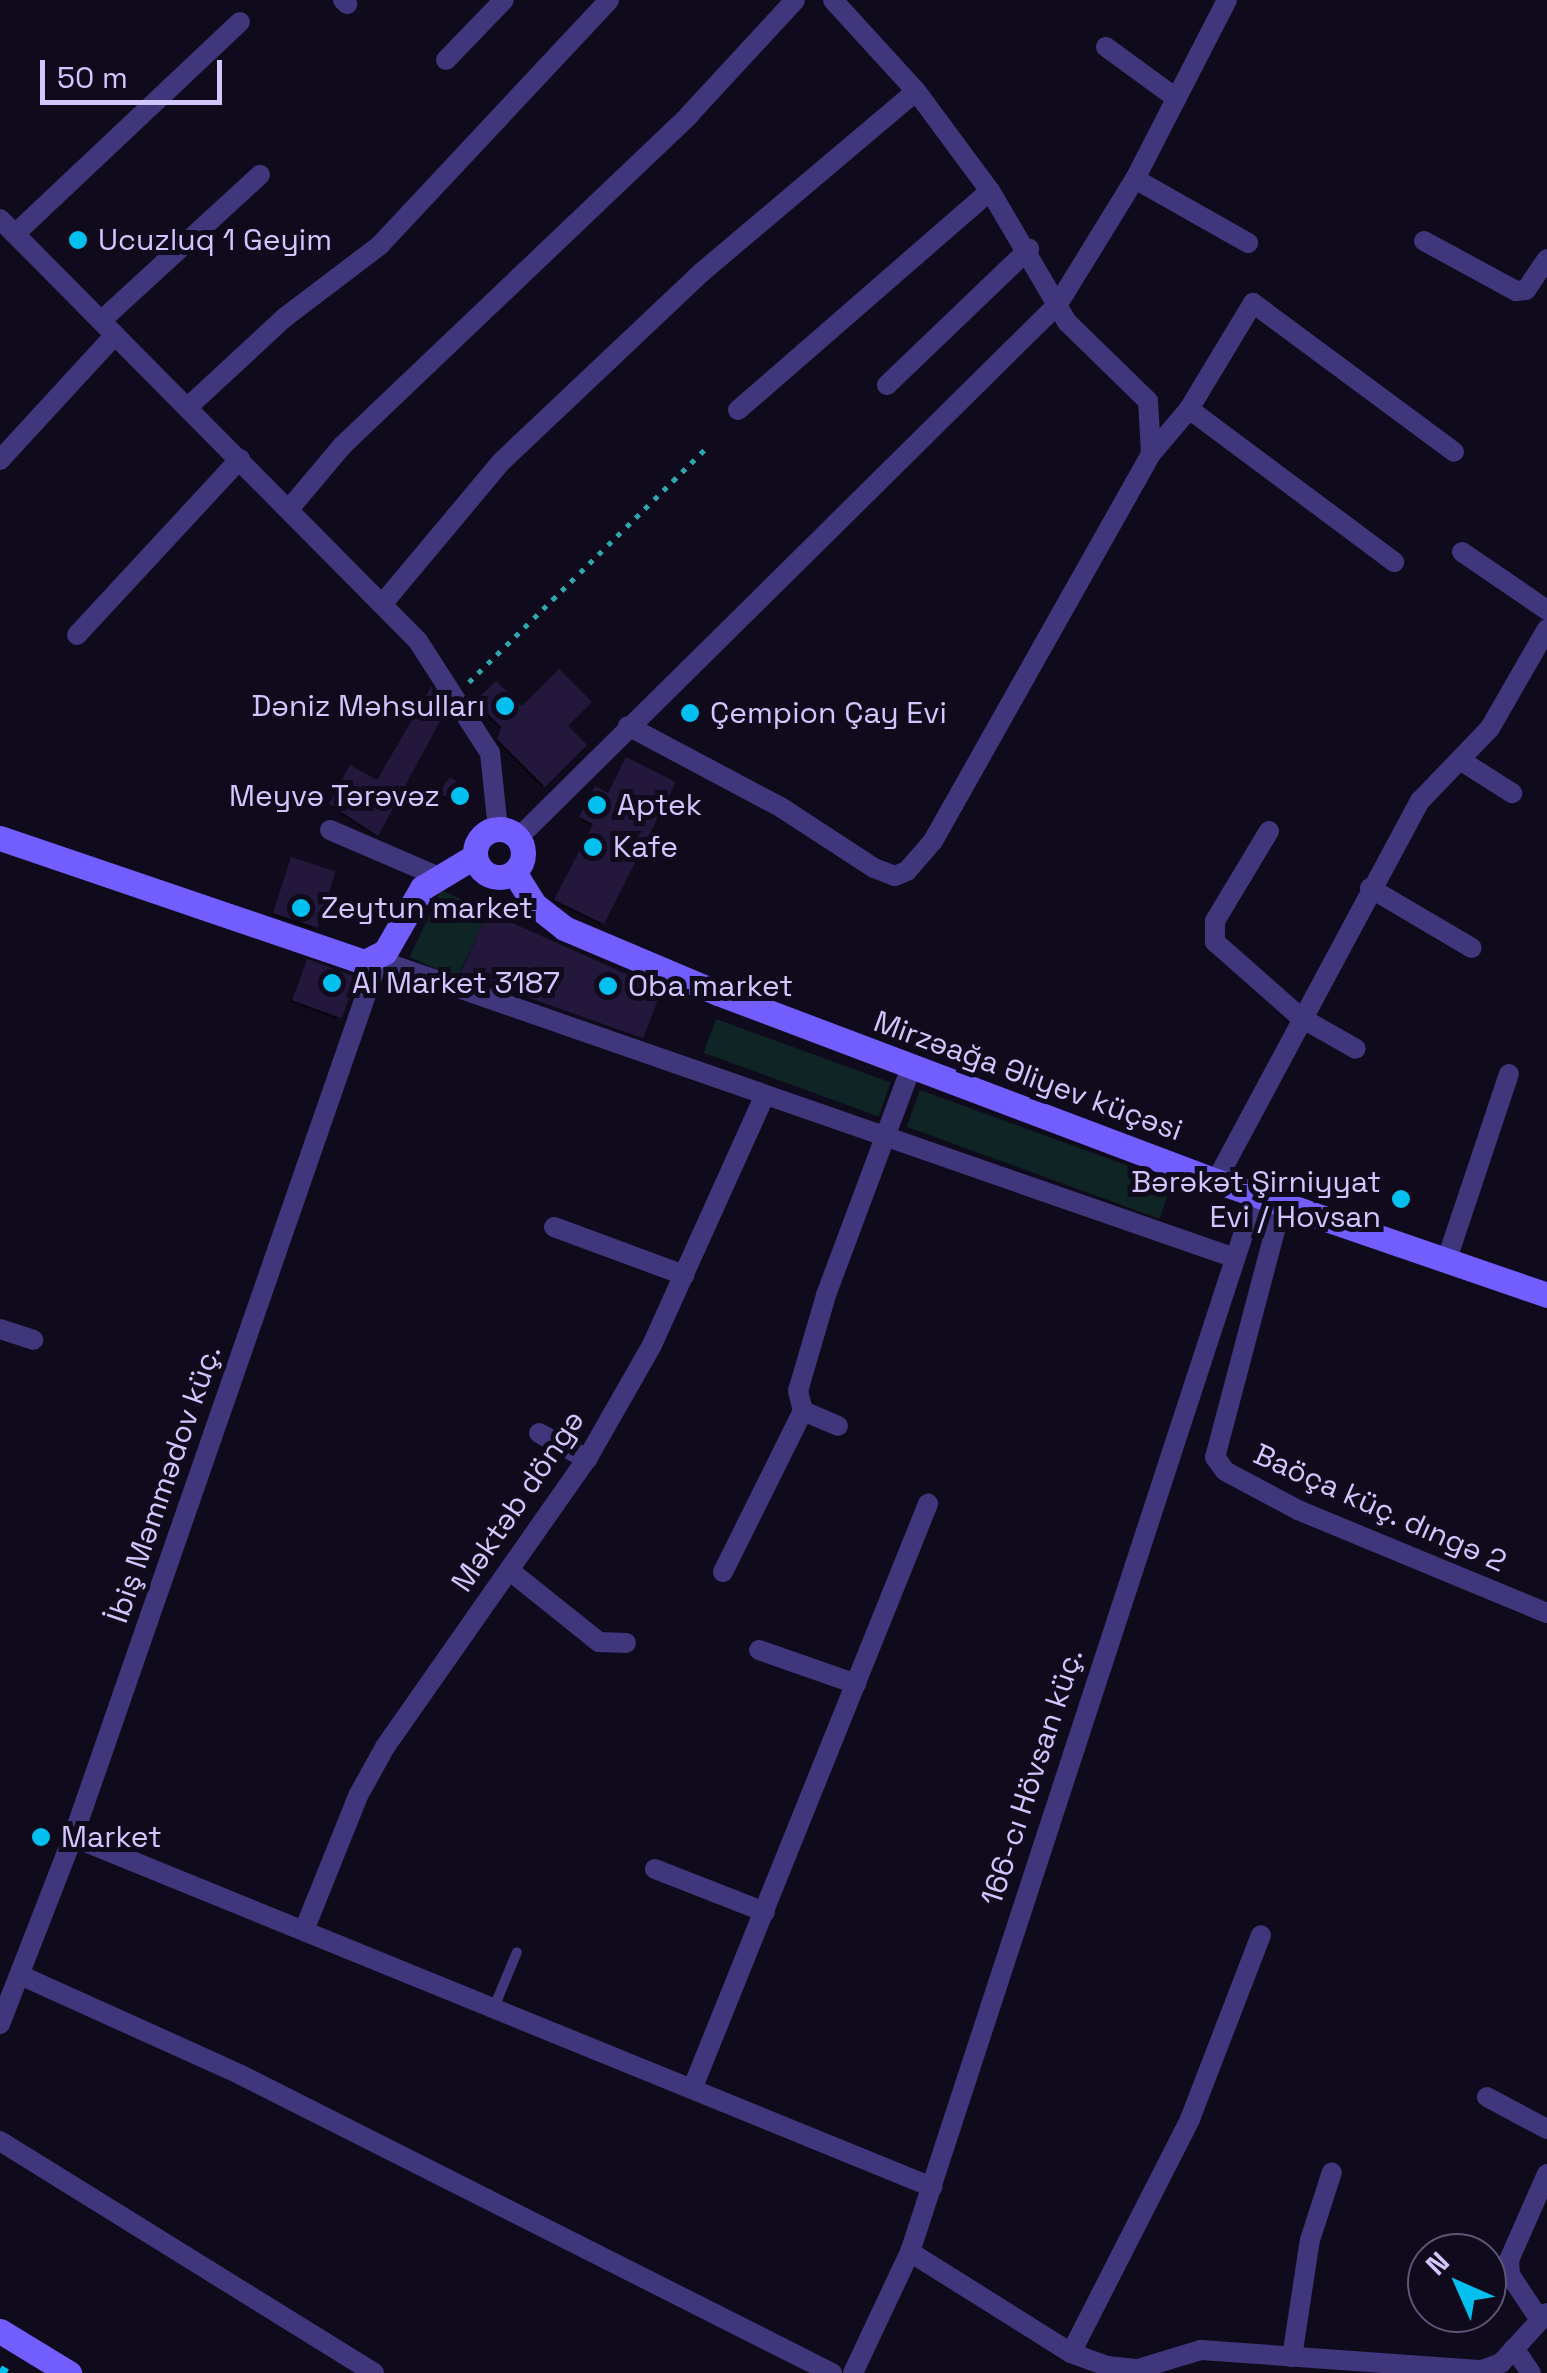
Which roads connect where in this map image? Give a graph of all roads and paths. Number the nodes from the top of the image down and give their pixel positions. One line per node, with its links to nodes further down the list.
1 (504, 0): 8 (street)
2 (608, 0): 22 (street)
3 (795, 0): 30 (street)
4 (834, 0): 9 (street)
5 (1227, 0): 10 (street)
6 (240, 22): 14 (street)
7 (1106, 47): 10 (street)
8 (446, 60)
9 (916, 91): 13 (street); 33 (street)
10 (1176, 98): 12 (street)
11 (260, 175): 20 (street)
12 (1135, 179): 16 (street); 19 (street)
13 (990, 191): 17 (street); 24 (street)
14 (7, 227): 20 (street)
15 (1424, 241): 18 (street)
16 (1248, 243)
17 (1029, 249): 19 (street); 21 (street)
18 (1547, 259)
19 (1058, 304): 27 (street); 39 (street)
20 (108, 328): 22 (street); 28 (street)
21 (887, 385)
22 (188, 407): 29 (street)
23 (1189, 409): 26 (street); 27 (street); 32 (street)
24 (738, 410)
25 (705, 449): 38 (path)
26 (1454, 452)
27 (1151, 454): 39 (street)
28 (0, 460)
29 (240, 460): 30 (street); 36 (street)
30 (290, 508): 33 (street)
31 (1462, 552): 34 (street)
32 (1394, 562)
33 (384, 602): 38 (street)
34 (1547, 610)
35 (1547, 629): 37 (street)
36 (77, 635)
37 (1541, 656): 40 (street)
38 (456, 695): 44 (street)
39 (628, 726): 44 (street)
40 (1460, 760): 41 (street); 49 (street)
41 (1512, 792)
42 (330, 830): 48 (street)
43 (1269, 831): 52 (street)
44 (508, 833): 46 (street); 47 (street)
45 (0, 839): 51 (street)
46 (475, 856): 47 (street); 48 (street)
47 (514, 872): 54 (street, Mirzəağa Əliyev küçəsi)
48 (437, 876): 51 (street)
49 (1370, 888): 50 (street); 52 (street)
50 (1472, 948)
51 (378, 960): 56 (street); 79 (street, İbiş Məmmədov küç.)
52 (1300, 1017): 53 (street); 58 (street)
53 (1356, 1049)
54 (911, 1068): 57 (street); 58 (street, Mirzəağa Əliyev küçəsi)
55 (1509, 1074): 63 (street)
56 (764, 1097): 57 (street); 64 (street, Məktəb döngə)
57 (884, 1137): 62 (street); 68 (street)
58 (1216, 1180): 59 (street, Mirzəağa Əliyev küçəsi)
59 (1256, 1195): 60 (street, Mirzəağa Əliyev küçəsi); 62 (street, 166-cı Hövsan küç.)
60 (1282, 1204): 63 (street, Mirzəağa Əliyev küçəsi); 75 (street, Baöça küç. dıngə 2)
61 (554, 1227): 64 (street)
62 (1235, 1258): 94 (street, 166-cı Hövsan küç.)
63 (1447, 1259): 65 (street, Mirzəağa Əliyev küçəsi)
64 (684, 1275): 71 (street, Məktəb döngə)
65 (1547, 1295)
66 (0, 1329): 67 (street)
67 (32, 1340)
68 (803, 1411): 69 (street); 74 (street)
69 (838, 1426)
70 (538, 1433): 71 (street)
71 (587, 1460): 73 (street, Məktəb döngə)
72 (928, 1504): 78 (street)
73 (509, 1570): 76 (street); 82 (street, Məktəb döngə)
74 (723, 1572)
75 (1547, 1613)
76 (626, 1643)
77 (760, 1650): 78 (street)
78 (856, 1684): 81 (street)
79 (73, 1837): 82 (street); 85 (street, İbiş Məmmədov küç.)
80 (655, 1869): 81 (street)
81 (765, 1912): 88 (street)
82 (305, 1928): 86 (street)
83 (1261, 1935): 99 (street)
84 (517, 1952): 86 (lane)
85 (20, 1975): 87 (street, İbiş Məmmədov küç.); 103 (street)
86 (495, 2005): 88 (street)
87 (0, 2024)
88 (693, 2087): 94 (street)
89 (1487, 2097): 90 (street)
90 (1547, 2129)
91 (0, 2142): 102 (street)
92 (1332, 2172): 100 (street)
93 (1547, 2174): 96 (street)
94 (932, 2187): 95 (street, 166-cı Hövsan küç.)
95 (910, 2252): 99 (street); 104 (street, 166-cı Hövsan küç.)
96 (1542, 2315): 98 (street)
97 (0, 2331): 101 (street)
98 (1514, 2348): 100 (street); 105 (street)
99 (1071, 2353): 100 (street)
100 (1292, 2357)
101 (69, 2373)
102 (374, 2373)
103 (832, 2373)
104 (852, 2373)
105 (1531, 2373)

